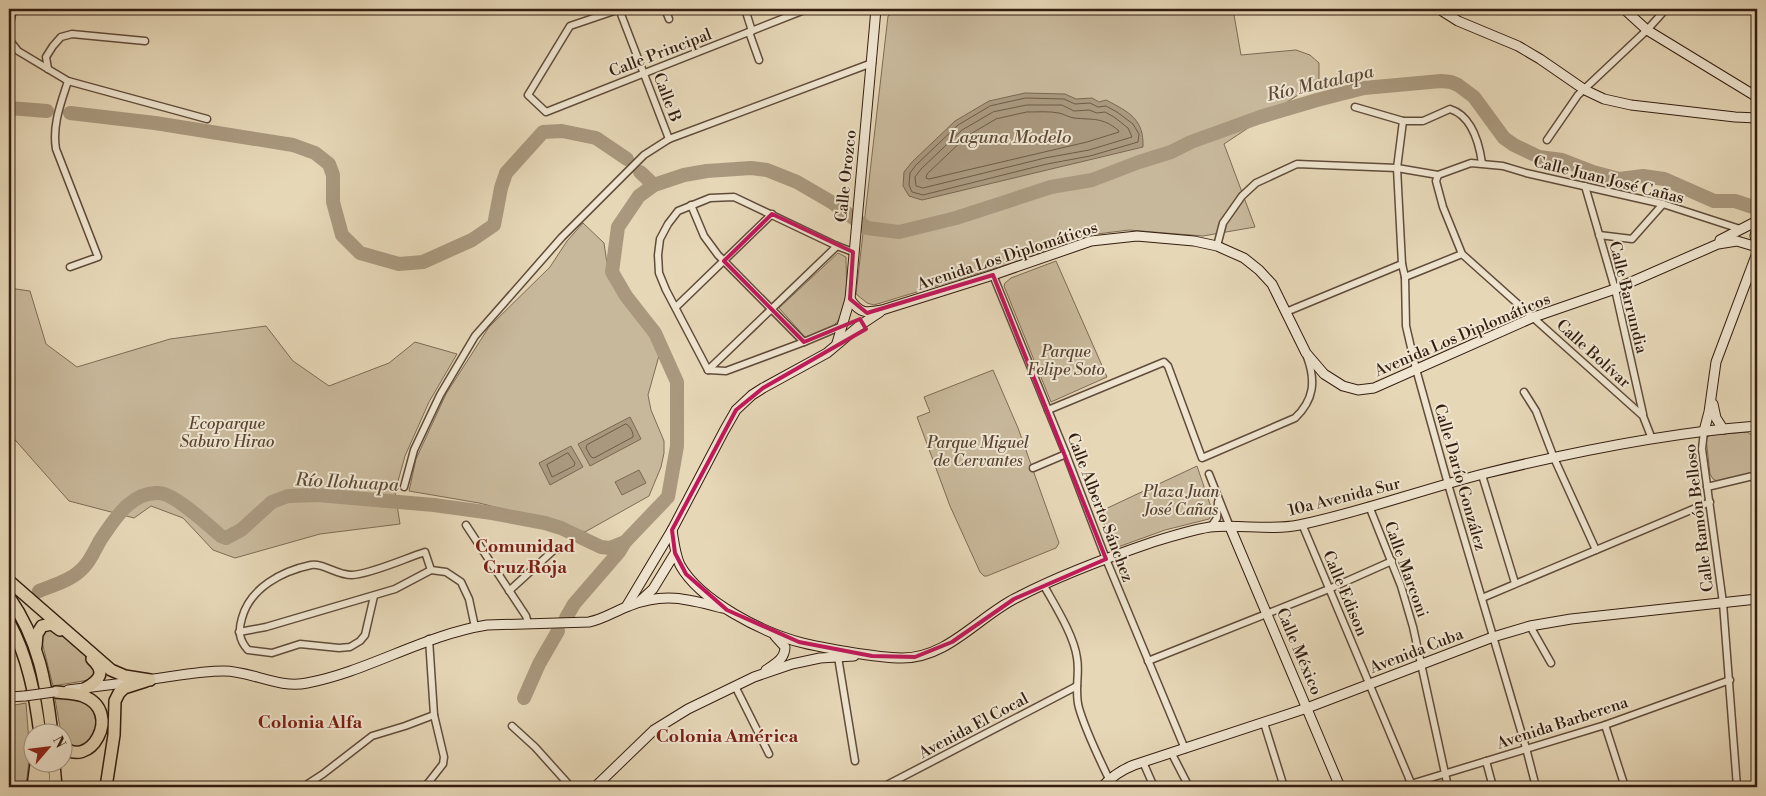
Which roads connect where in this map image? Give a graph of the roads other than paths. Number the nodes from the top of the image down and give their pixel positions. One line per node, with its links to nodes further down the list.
1 (14, 9): 11 (street)
2 (620, 9): 19 (street, Calle B); 19 (street, Calle Principal)
3 (665, 9): 10 (street)
4 (745, 9): 13 (street)
5 (807, 9): 13 (street, Calle Principal)
6 (876, 9): 17 (main road, Calle Orozco)
7 (1439, 9): 21 (main road)
8 (1624, 9): 12 (main road)
9 (1666, 9): 12 (street)
10 (669, 19)
11 (9, 29)
12 (1647, 30): 21 (street); 22 (main road)
13 (751, 31): 16 (street); 19 (street, Calle Principal)
14 (9, 33): 18 (street)
15 (145, 41): 18 (street)
16 (759, 60)
17 (872, 63): 27 (street); 45 (main road, Calle Orozco)
18 (48, 69): 20 (street)
19 (644, 72): 27 (street, Calle B)
20 (68, 81): 25 (street); 50 (street)
21 (1585, 90): 24 (main road); 28 (street)
22 (1757, 97)
23 (1355, 106): 26 (street)
24 (1757, 118)
25 (207, 119)
26 (1403, 120): 29 (street); 30 (street, Calle Darío González)
27 (669, 139): 83 (street)
28 (1548, 140)
29 (1482, 163): 31 (street, Calle Juan José Cañas); 32 (street, Calle Juan José Cañas)
30 (1397, 168): 31 (street); 42 (street); 49 (street, Calle Darío González)
31 (1438, 175): 47 (street, Calle Bolívar)
32 (1585, 186): 33 (street, Calle Juan José Cañas); 39 (street, Calle Barrundia)
33 (1663, 204): 38 (street, Calle Juan José Cañas); 39 (street)
34 (691, 205): 35 (street); 48 (street); 55 (street)
35 (772, 214): 41 (street); 48 (street)
36 (1757, 221): 38 (main road, Avenida Los Diplomáticos)
37 (1757, 227): 40 (main road)
38 (1740, 229): 44 (main road, Avenida Los Diplomáticos)
39 (1599, 236): 53 (street, Calle Barrundia)
40 (1757, 243)
41 (837, 246): 45 (street); 56 (street)
42 (1217, 246): 51 (main road, Avenida Los Diplomáticos); 58 (main road, Avenida Los Diplomáticos)
43 (1757, 247): 44 (main road, Avenida Los Diplomáticos)
44 (1704, 250): 53 (main road, Avenida Los Diplomáticos)
45 (853, 252): 54 (main road, Calle Orozco)
46 (1757, 253): 67 (main road, Calle Ramón Belloso)
47 (1462, 254): 52 (street); 59 (street, Calle Bolívar)
48 (724, 261): 55 (street); 56 (street)
49 (1402, 264): 52 (street, Calle Darío González); 58 (street)
50 (70, 267)
51 (993, 275): 57 (main road, Avenida Los Diplomáticos); 68 (street, Calle Alberto Sánchez)
52 (1405, 277): 64 (street, Calle Darío González)
53 (1614, 289): 59 (main road, Avenida Los Diplomáticos); 69 (street, Calle Barrundia)
54 (850, 299): 57 (main road, Avenida Los Diplomáticos); 60 (main road, Calle Orozco)
55 (676, 307): 65 (street)
56 (772, 309): 61 (street); 65 (street)
57 (882, 310): 62 (main road, Avenida Los Diplomáticos)
58 (1286, 312): 63 (main road, Avenida Los Diplomáticos)
59 (1534, 317): 64 (main road, Avenida Los Diplomáticos); 69 (street, Calle Bolívar)
60 (842, 326): 61 (street); 62 (main road, Calle Orozco)
61 (804, 342): 65 (street)
62 (837, 344): 91 (main road, Avenida Los Diplomáticos)
63 (1306, 353): 64 (main road, Avenida Los Diplomáticos); 68 (street)
64 (1416, 369): 81 (street, Calle Darío González)
65 (708, 370)
66 (1524, 392): 76 (street)
67 (1712, 392): 71 (main road); 72 (main road, Calle Ramón Belloso)
68 (1048, 410): 75 (street, Calle Alberto Sánchez)
69 (1643, 416): 74 (street, Calle Bolívar)
70 (1757, 426): 71 (main road, 10a Avenida Sur); 73 (street)
71 (1723, 429): 72 (main road, 10a Avenida Sur)
72 (1704, 431): 74 (main road, 10a Avenida Sur); 82 (street, Calle Ramón Belloso)
73 (1757, 436)
74 (1652, 439): 76 (main road, 10a Avenida Sur)
75 (1066, 454): 77 (street); 96 (street, Calle Alberto Sánchez)
76 (1554, 458): 79 (main road, 10a Avenida Sur); 94 (street)
77 (1032, 468)
78 (1209, 474): 84 (street)
79 (1482, 474): 81 (main road, 10a Avenida Sur); 100 (street)
80 (1757, 476): 82 (street)
81 (1448, 484): 86 (main road, 10a Avenida Sur); 106 (street, Calle Darío González)
82 (1707, 486): 85 (street, Calle Ramón Belloso)
83 (404, 487)
84 (1217, 496): 89 (street); 90 (street)
85 (1710, 502): 94 (street); 109 (street, Calle Ramón Belloso)
86 (1369, 506): 87 (main road, 10a Avenida Sur); 97 (street, Calle Marconi)
87 (1302, 524): 90 (main road, 10a Avenida Sur); 102 (street, Calle Edison)
88 (466, 525): 103 (street)
89 (1210, 527): 90 (main road, 10a Avenida Sur); 96 (main road, 10a Avenida Sur)
90 (1230, 527): 112 (main road, Calle México)
91 (672, 530): 92 (main road, Avenida Los Diplomáticos); 95 (main road)
92 (663, 545): 95 (main road); 110 (main road, Avenida Los Diplomáticos)
93 (559, 549): 103 (street)
94 (1596, 550): 100 (street)
95 (675, 553): 108 (main road); 111 (main road)
96 (1106, 558): 101 (main road, 10a Avenida Sur); 124 (street, Calle Alberto Sánchez)
97 (1392, 562): 102 (street); 126 (street, Calle Marconi)
98 (431, 570): 104 (street); 116 (street); 117 (street)
99 (9, 581): 128 (highway)
100 (1515, 583): 106 (street)
101 (1043, 584): 122 (main road, 10a Avenida Sur); 132 (street)
102 (1329, 589): 112 (street); 130 (street, Calle Edison)
103 (509, 591): 114 (street)
104 (374, 596): 117 (street); 117 (street)
105 (9, 597): 121 (highway)
106 (1482, 598): 119 (street, Calle Darío González)
107 (1757, 600): 109 (main road, Avenida Cuba)
108 (640, 602): 110 (main road); 111 (main road)
109 (1723, 603): 115 (main road, Avenida Cuba); 129 (street, Calle Ramón Belloso)
110 (626, 607): 114 (main road)
111 (727, 610): 118 (main road)
112 (1267, 613): 124 (street); 136 (main road, Calle México)
113 (9, 622): 140 (highway)
114 (528, 623): 116 (main road)
115 (1530, 626): 119 (main road, Avenida Cuba); 125 (street)
116 (475, 627): 120 (main road)
117 (239, 632)
118 (771, 632): 122 (main road, 10a Avenida Sur); 127 (main road, 10a Avenida Sur)
119 (1493, 637): 126 (main road, Avenida Cuba); 145 (street, Calle Darío González)
120 (429, 640): 128 (main road); 138 (street)
121 (36, 648): 133 (highway); 137 (highway)
122 (872, 656): 123 (main road, 10a Avenida Sur)
123 (838, 657): 127 (main road, 10a Avenida Sur); 150 (street)
124 (1148, 661): 146 (street, Calle Alberto Sánchez)
125 (1550, 663)
126 (1420, 665): 130 (main road, Avenida Cuba); 156 (street, Calle Marconi)
127 (754, 677): 131 (main road, 10a Avenida Sur)
128 (150, 680): 133 (main road); 162 (highway)
129 (1730, 680): 143 (street, Avenida Barberena); 178 (street, Calle Ramón Belloso)
130 (1370, 684): 136 (main road, Avenida Cuba); 158 (street, Calle Edison)
131 (734, 686): 148 (street); 166 (main road, 10a Avenida Sur)
132 (1077, 686): 157 (street); 167 (street, Avenida El Cocal)
133 (86, 688): 134 (main road)
134 (55, 692): 135 (main road, bridge); 147 (highway)
135 (9, 699)
136 (1307, 708): 139 (main road, Avenida Cuba); 172 (main road, Calle México)
137 (49, 711): 141 (highway); 142 (highway)
138 (434, 715): 163 (street); 164 (street)
139 (1264, 723): 146 (main road, Avenida Cuba); 171 (street)
140 (38, 724)
141 (51, 724)
142 (53, 724)
143 (1605, 725): 145 (street, Avenida Barberena); 177 (street)
144 (512, 726): 165 (street)
145 (1526, 748): 151 (street, Avenida Barberena); 176 (street, Calle Darío González)
146 (1185, 749): 149 (main road, Avenida Cuba)
147 (72, 751)
148 (769, 754)
149 (1172, 754): 152 (main road, Avenida Cuba); 170 (street)
150 (855, 761)
151 (1486, 761): 156 (street, Avenida Barberena); 175 (street)
152 (1143, 762): 157 (main road, Avenida Cuba); 169 (street)
153 (35, 774): 159 (highway)
154 (43, 774): 160 (highway)
155 (55, 774): 161 (highway)
156 (1444, 774): 158 (street, Avenida Barberena); 174 (street, Calle Marconi)
157 (1110, 779): 168 (main road, Avenida Cuba)
158 (1411, 784): 173 (street, Avenida Barberena)
159 (33, 787)
160 (45, 787)
161 (56, 787)
162 (106, 787)
163 (303, 787)
164 (425, 787)
165 (571, 787)
166 (595, 787)
167 (883, 787)
168 (1102, 787)
169 (1154, 787)
170 (1189, 787)
171 (1284, 787)
172 (1340, 787)
173 (1401, 787)
174 (1448, 787)
175 (1493, 787)
176 (1536, 787)
177 (1625, 787)
178 (1737, 787)

